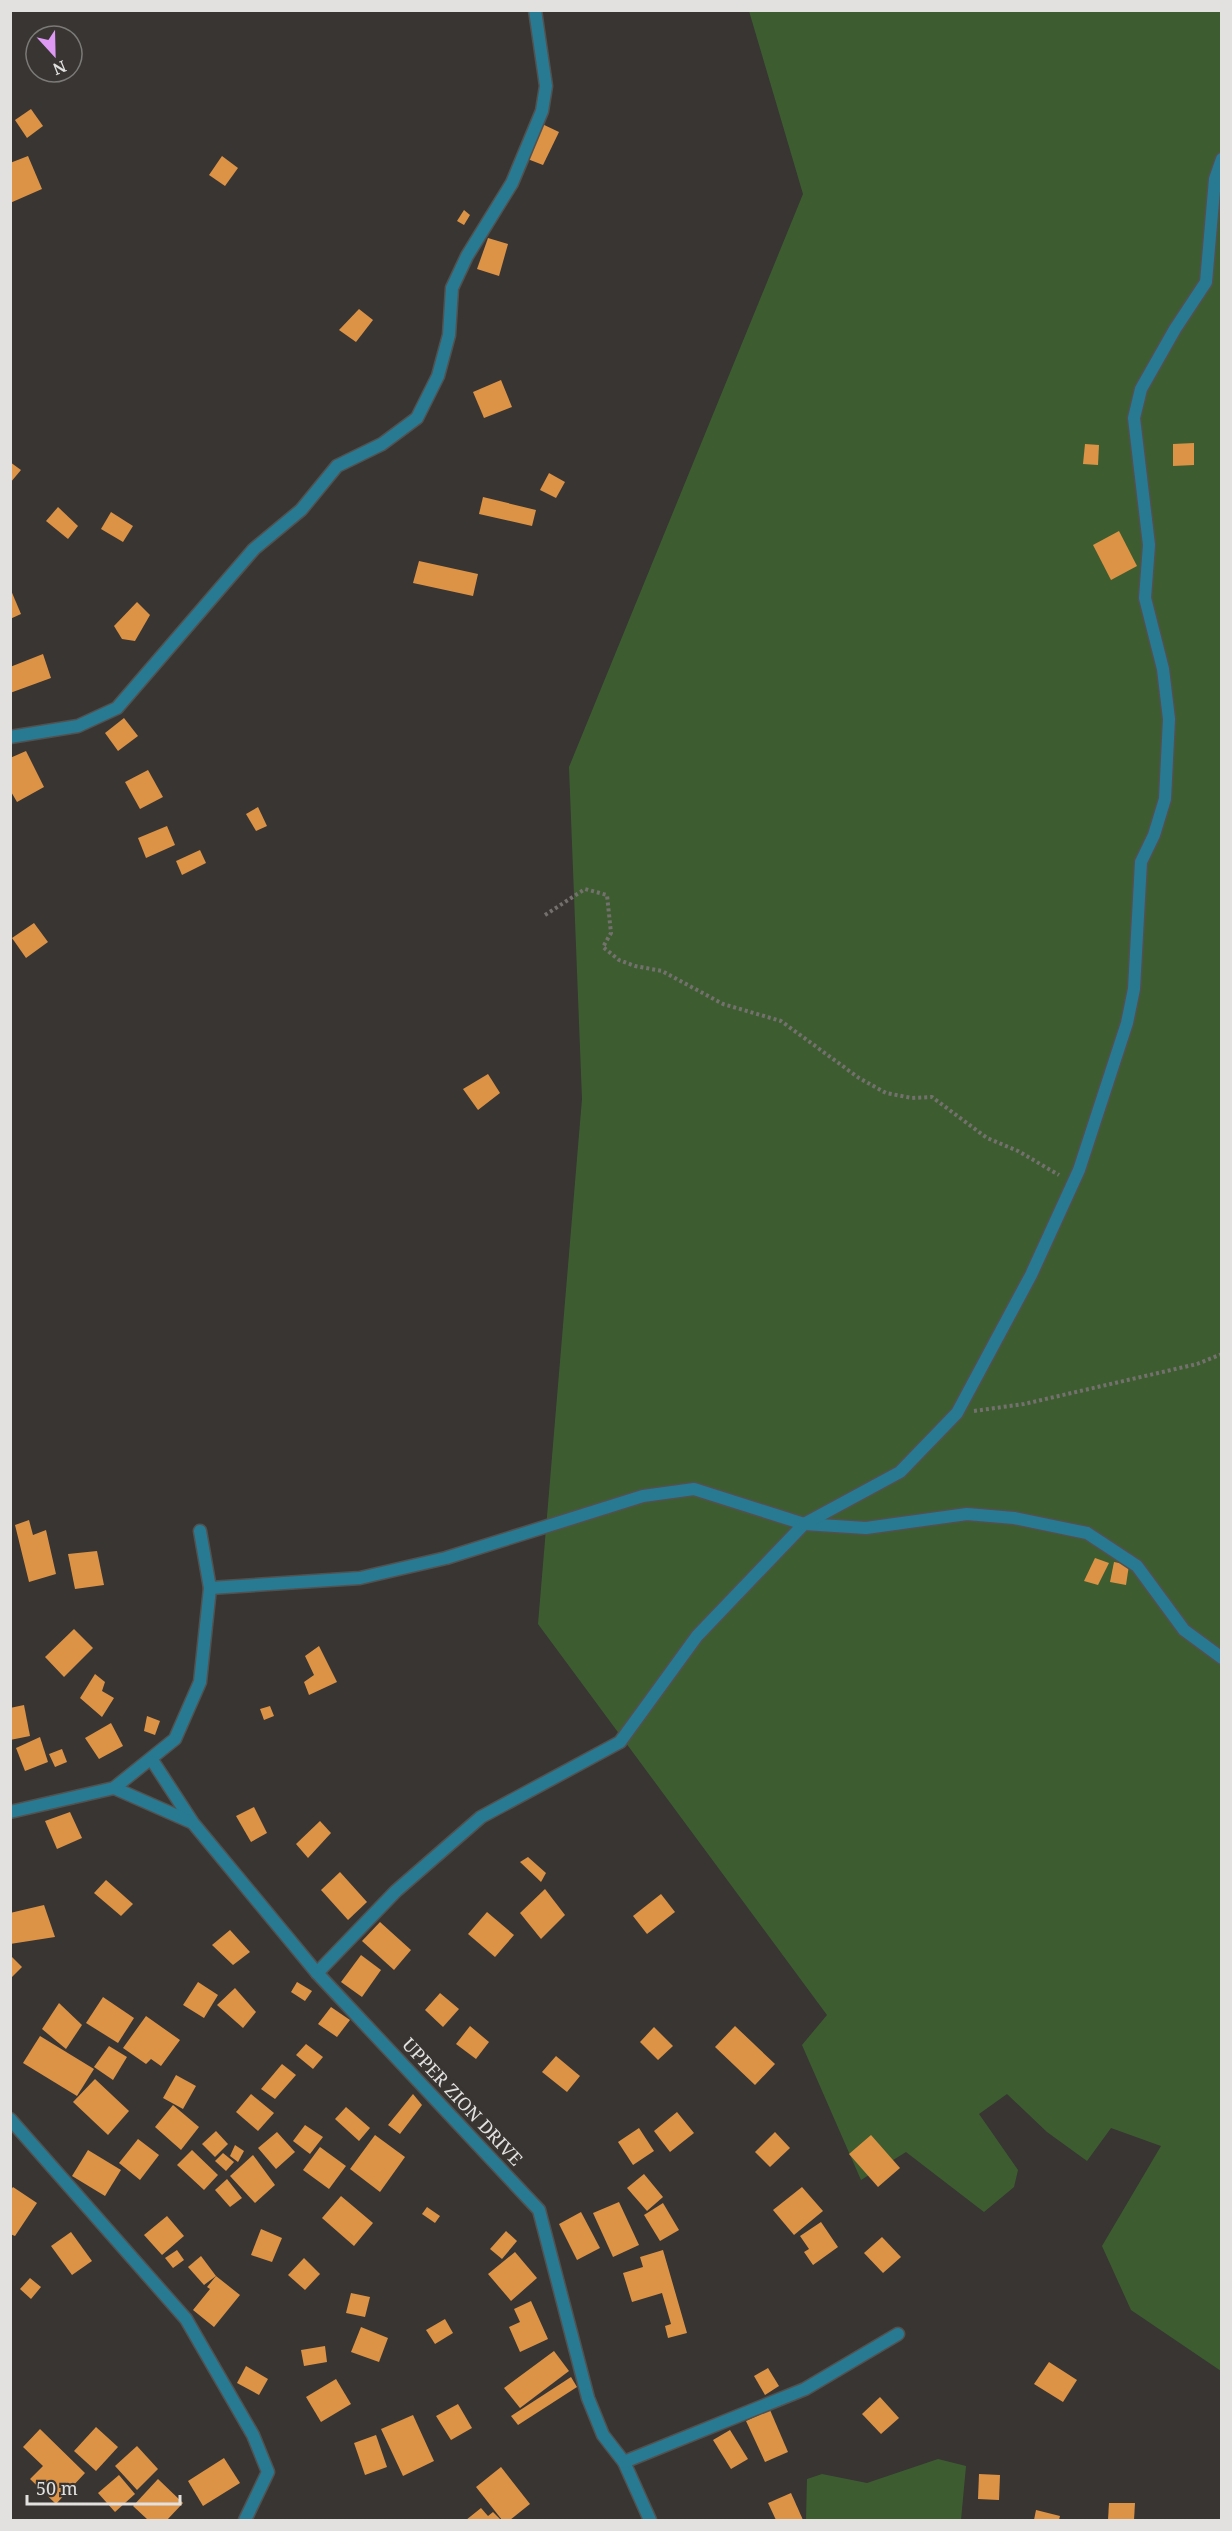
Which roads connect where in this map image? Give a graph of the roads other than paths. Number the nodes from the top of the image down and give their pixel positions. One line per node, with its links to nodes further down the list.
1 (535, 10): 3 (street)
2 (1221, 159): 4 (street)
3 (10, 737)
4 (804, 1524): 6 (street); 7 (street); 12 (street)
5 (200, 1532): 6 (street)
6 (210, 1588): 8 (street)
7 (1221, 1658)
8 (152, 1760): 9 (street); 11 (street, UPPER ZION DRIVE)
9 (114, 1788): 10 (street); 11 (street)
10 (10, 1812)
11 (193, 1823): 12 (street, UPPER ZION DRIVE)
12 (317, 1973): 15 (street, UPPER ZION DRIVE)
13 (10, 2119): 16 (street)
14 (898, 2334): 15 (street)
15 (624, 2462): 17 (street, UPPER ZION DRIVE)
16 (245, 2520)
17 (650, 2520)

